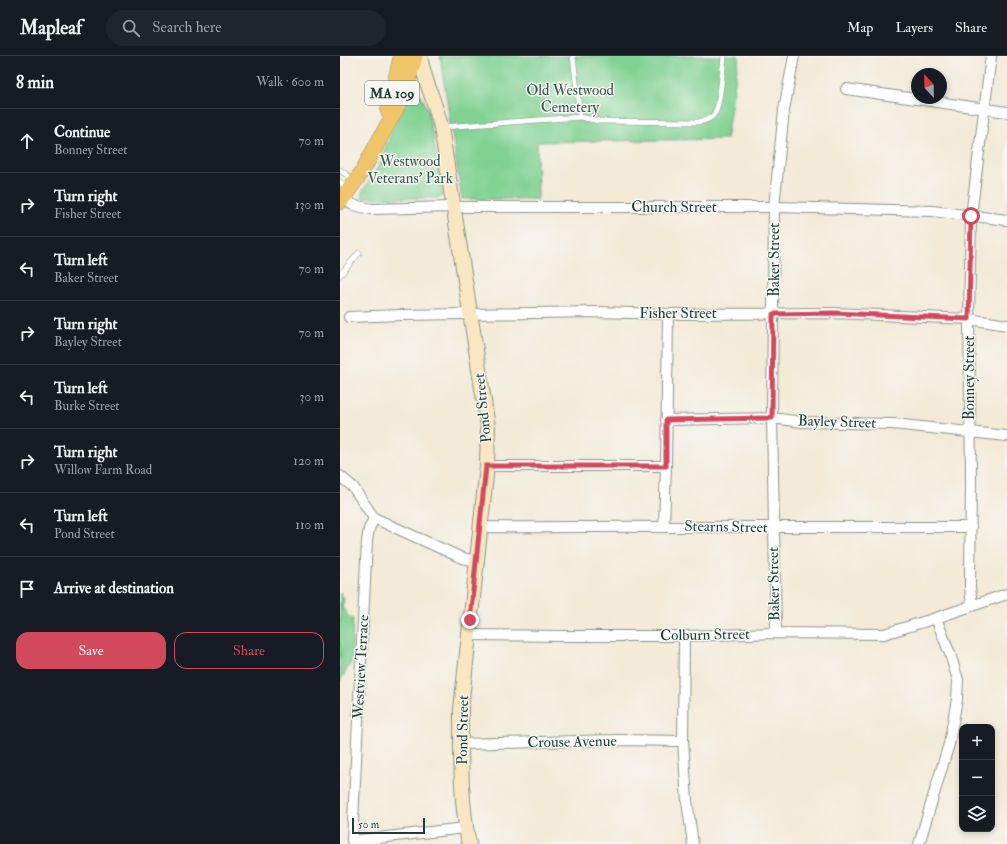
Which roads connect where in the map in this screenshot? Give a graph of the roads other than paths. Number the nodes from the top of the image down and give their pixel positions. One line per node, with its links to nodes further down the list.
1 (400, 56): 15 (main road, MA 109)
2 (405, 56): 9 (street, Pond Street)
3 (415, 56): 9 (main road, MA 109)
4 (420, 56): 14 (street, Pond Street)
5 (573, 56): 13 (lane)
6 (724, 56): 13 (lane)
7 (794, 56): 19 (street, Baker Street)
8 (991, 56): 11 (street, Bonney Street)
9 (411, 72): 14 (street, Pond Street); 15 (main road, MA 109)
10 (846, 89): 11 (street)
11 (984, 108): 12 (street); 20 (street, Bonney Street)
12 (1007, 112)
13 (580, 117): 14 (lane)
14 (440, 122): 18 (street, Pond Street)
15 (383, 130): 17 (main road, MA 109)
16 (340, 170): 17 (lane)
17 (346, 191): 18 (street, Church Street)
18 (453, 207): 19 (street, Church Street); 24 (street, Pond Street)
19 (774, 207): 20 (street, Church Street); 26 (street, Baker Street)
20 (971, 216): 21 (street, Church Street); 28 (street, Bonney Street)
21 (1007, 220)
22 (359, 252): 23 (lane)
23 (340, 276)
24 (470, 314): 25 (street, Fisher Street); 27 (street, Fisher Street); 34 (street, Pond Street)
25 (668, 314): 26 (street, Fisher Street); 31 (street)
26 (773, 314): 28 (street, Fisher Street); 30 (street, Baker Street)
27 (349, 317)
28 (969, 319): 29 (street, Fisher Street); 32 (street, Bonney Street)
29 (1007, 325)
30 (772, 418): 31 (street, Bayley Street); 32 (street, Bayley Street); 41 (street, Baker Street)
31 (666, 420): 35 (street)
32 (970, 431): 33 (street, Bayley Street); 40 (street, Bonney Street)
33 (1007, 436)
34 (486, 466): 35 (street); 38 (street, Pond Street)
35 (666, 466): 39 (street)
36 (340, 476): 37 (street)
37 (374, 518): 42 (street); 51 (street, Westview Terrace)
38 (480, 527): 39 (street, Stearns Street); 42 (street, Pond Street)
39 (664, 527): 41 (street, Stearns Street)
40 (971, 527): 41 (street, Stearns Street); 44 (street, Bonney Street)
41 (773, 528): 46 (street, Baker Street)
42 (477, 561): 47 (street, Pond Street)
43 (1007, 594): 44 (street, Colburn Street)
44 (972, 606): 45 (street, Colburn Street)
45 (936, 618): 46 (street, Colburn Street); 54 (street)
46 (776, 633): 48 (street, Colburn Street)
47 (469, 635): 48 (street, Colburn Street); 50 (street, Pond Street)
48 (684, 636): 49 (street)
49 (683, 741): 50 (street, Crouse Avenue); 53 (street)
50 (461, 744): 51 (street, Pond Street)
51 (466, 828): 52 (street, Pond Street)
52 (469, 844)
53 (693, 844)
54 (919, 844)

